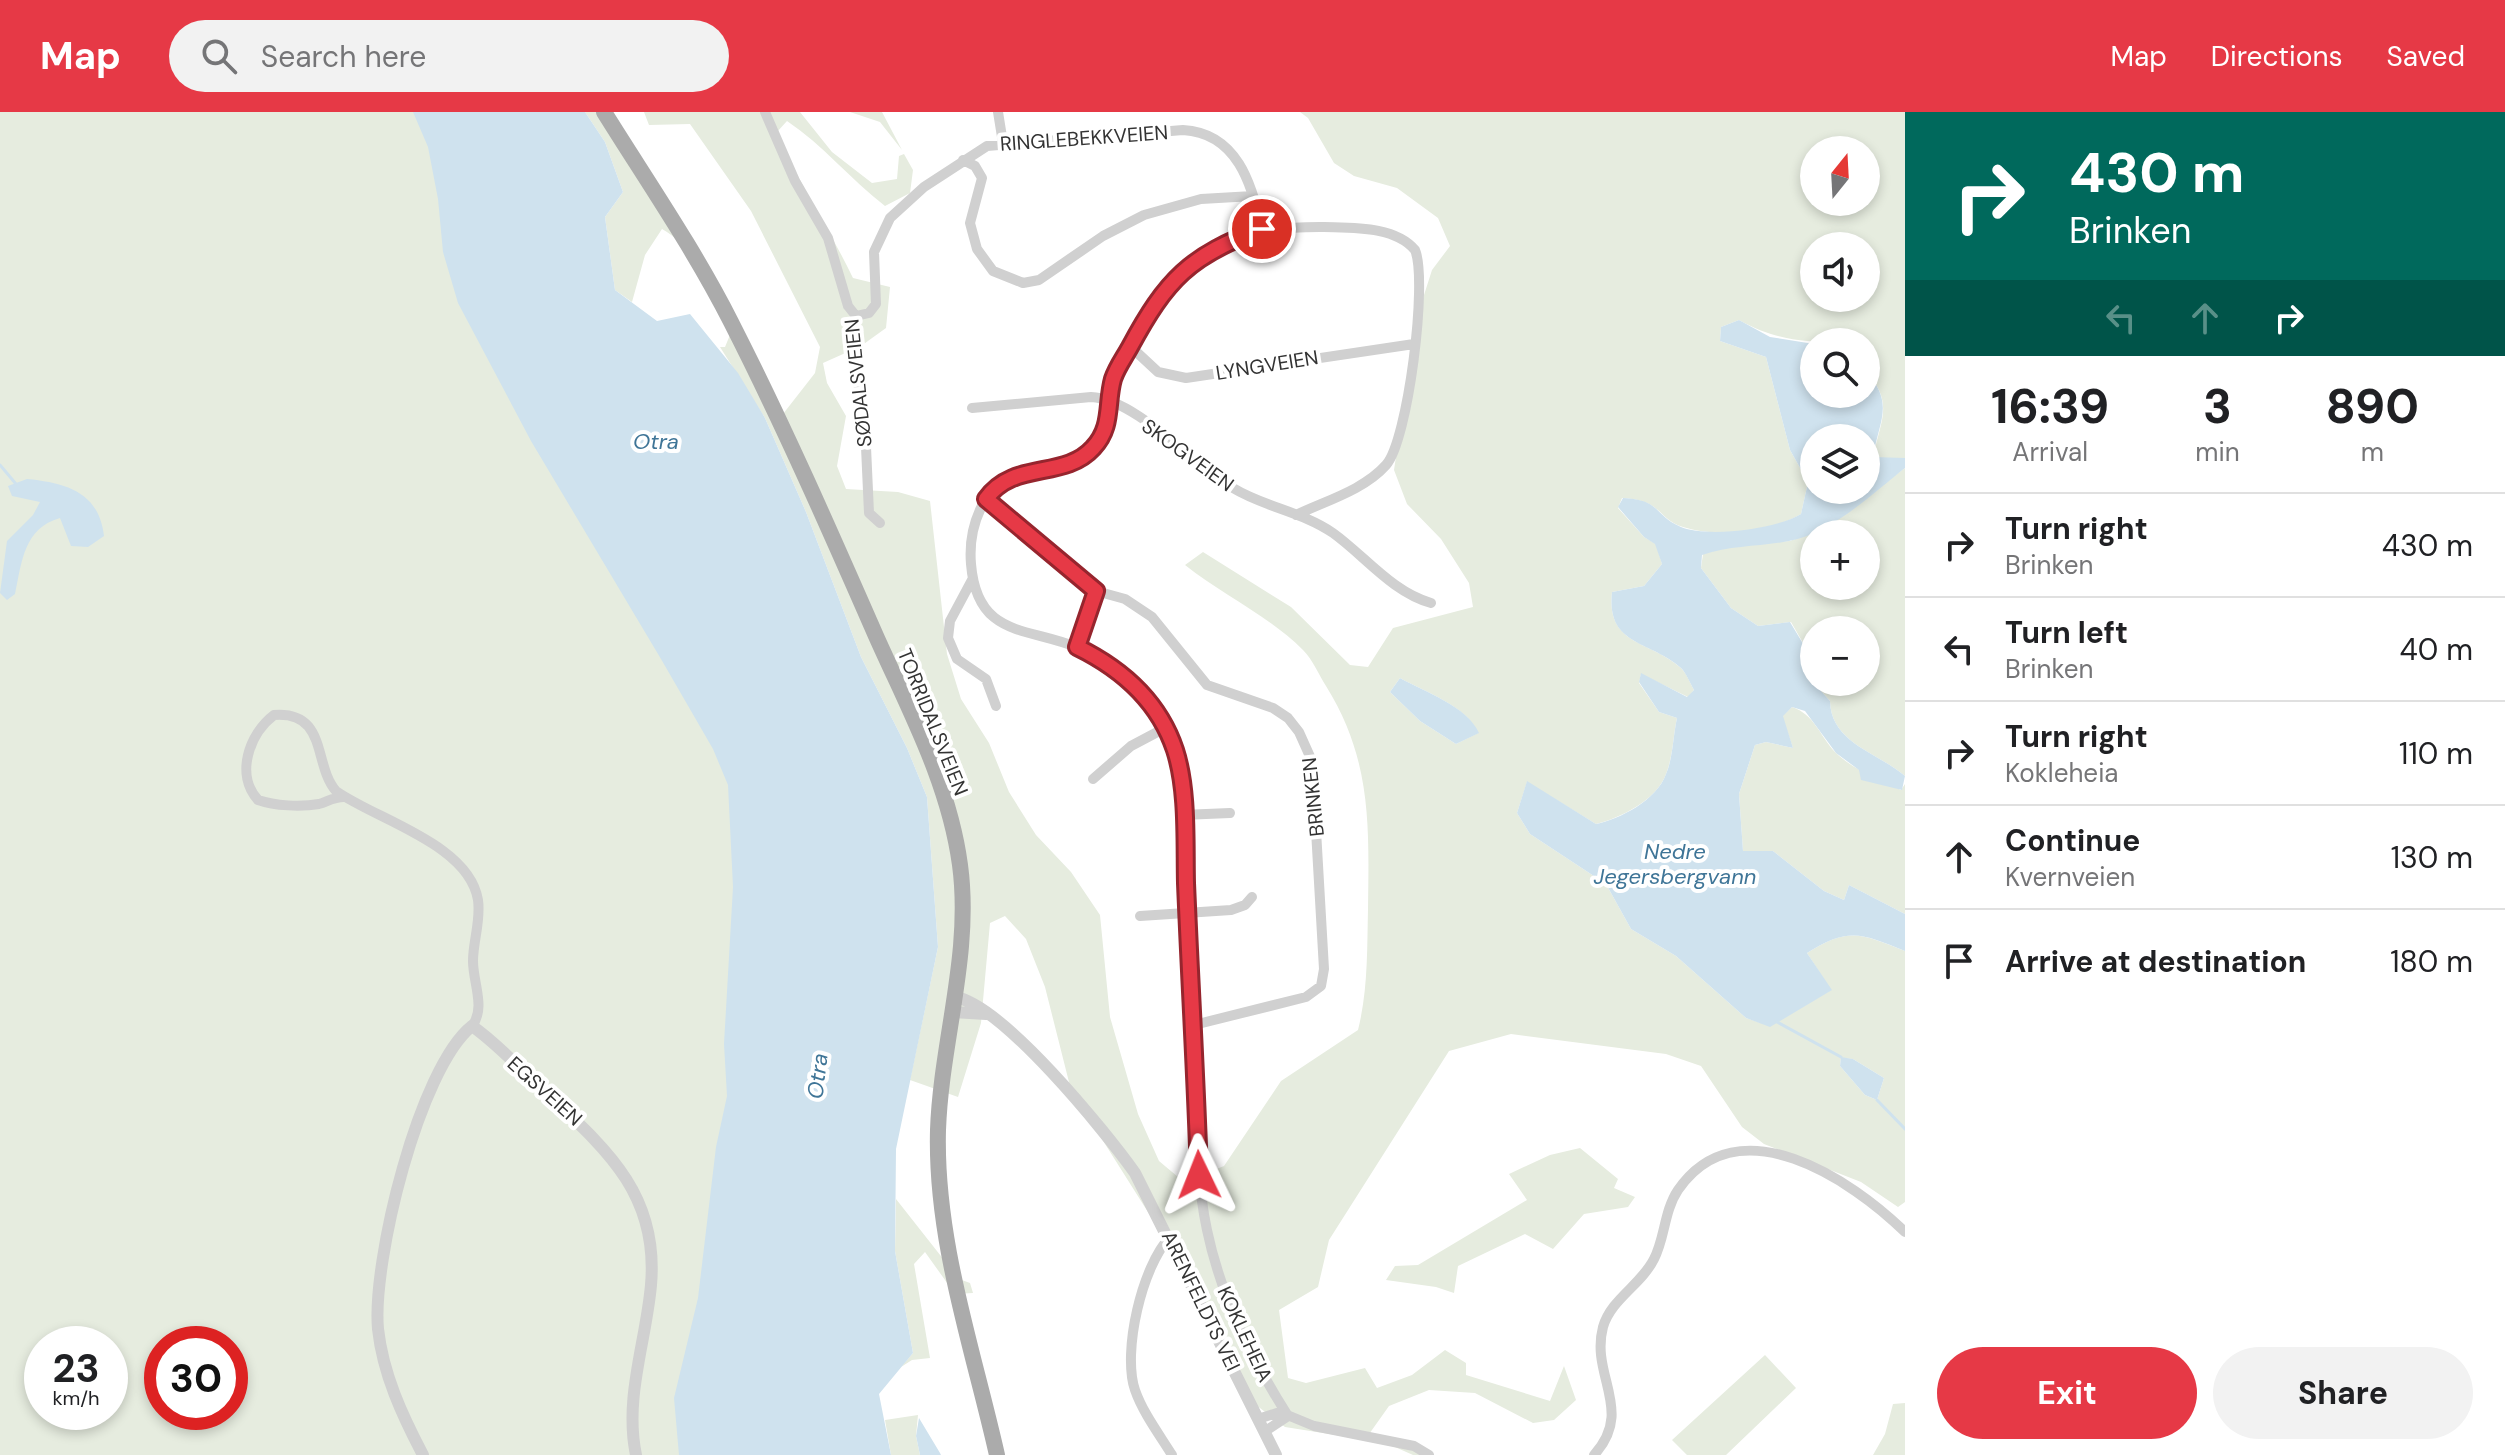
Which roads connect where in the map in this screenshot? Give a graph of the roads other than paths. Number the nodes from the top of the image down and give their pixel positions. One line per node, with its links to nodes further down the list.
1 (604, 112): 29 (main road, TORRIDALSVEIEN)
2 (765, 112): 8 (street, SØDALSVEIEN)
3 (998, 112): 4 (street)
4 (1003, 143): 5 (street, RINGLEBEKKVEIEN); 6 (street, RINGLEBEKKVEIEN)
5 (963, 160): 6 (street); 8 (street, RINGLEBEKKVEIEN)
6 (1253, 196): 7 (street, RINGLEBEKKVEIEN)
7 (1262, 229): 9 (street); 10 (street)
8 (856, 316): 15 (street, SØDALSVEIEN)
9 (1414, 344): 10 (street, LYNGVEIEN); 14 (street)
10 (1130, 346): 11 (street)
11 (1110, 400): 12 (street); 13 (street); 14 (street, SKOGVEIEN)
12 (972, 408)
13 (986, 499): 16 (street, KOKLEHEIA); 17 (street, BRINKEN)
14 (1296, 515): 18 (street, SKOGVEIEN)
15 (880, 523)
16 (973, 578): 19 (street, KOKLEHEIA); 20 (street, KOKLEHEIA)
17 (1096, 591): 19 (street); 30 (street, BRINKEN)
18 (1431, 603)
19 (1077, 647): 21 (street, KOKLEHEIA)
20 (996, 706)
21 (1165, 728): 22 (street); 25 (street, KOKLEHEIA)
22 (1093, 779)
23 (344, 797): 23 (street); 31 (street)
24 (1230, 813): 25 (street)
25 (1182, 815): 27 (street, KOKLEHEIA)
26 (1252, 897): 27 (street)
27 (1188, 913): 28 (street); 30 (street, KOKLEHEIA)
28 (1140, 916)
29 (954, 1005): 33 (street, ARENFELDTS VEI); 39 (main road, TORRIDALSVEIEN)
30 (1194, 1025): 34 (street, KOKLEHEIA)
31 (472, 1026): 37 (street); 38 (street, EGSVEIEN)
32 (1905, 1232): 43 (street)
33 (1170, 1237): 35 (street, ARENFELDTS VEI); 40 (street)
34 (1288, 1416): 35 (street); 36 (street); 42 (street)
35 (1258, 1419): 36 (street, ARENFELDTS VEI)
36 (1264, 1432): 41 (street, ARENFELDTS VEI)
37 (423, 1455)
38 (636, 1455)
39 (997, 1455)
40 (1172, 1455)
41 (1276, 1455)
42 (1429, 1455)
43 (1594, 1455)

